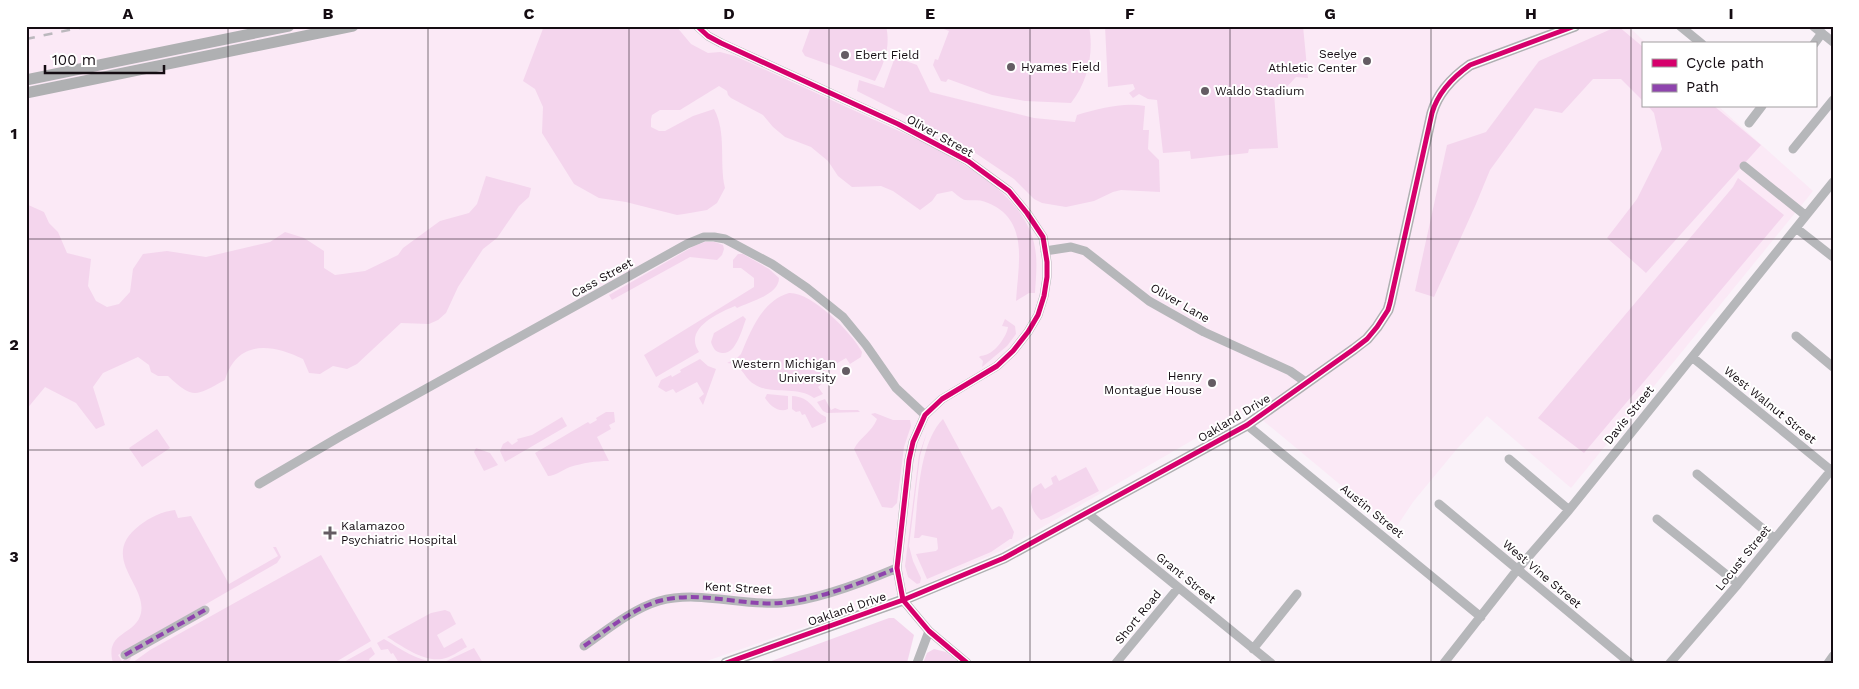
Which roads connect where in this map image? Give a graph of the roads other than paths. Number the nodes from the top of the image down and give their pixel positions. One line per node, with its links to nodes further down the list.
1 (289, 26): 11 (main road)
2 (353, 26): 12 (main road)
3 (697, 26): 21 (street, Oliver Street)
4 (1575, 26): 26 (main road, Oakland Drive)
5 (1680, 26): 8 (street)
6 (1813, 26): 7 (street)
7 (1822, 34): 9 (street); 10 (street)
8 (1700, 42)
9 (1816, 42)
10 (1833, 42)
11 (26, 80)
12 (26, 93)
13 (1833, 100): 16 (street)
14 (1760, 108): 15 (street)
15 (1749, 123)
16 (1793, 149)
17 (1744, 166): 19 (street)
18 (1833, 182): 19 (street, Davis Street)
19 (1805, 215): 20 (street, Davis Street)
20 (1796, 228): 22 (street); 24 (street, Davis Street)
21 (1045, 251): 26 (street, Oliver Lane); 27 (street, Oliver Street)
22 (1833, 257)
23 (1796, 336): 25 (street)
24 (1692, 357): 30 (street, West Walnut Street); 34 (street, Davis Street)
25 (1833, 367)
26 (1307, 383): 28 (main road, Oakland Drive)
27 (925, 414): 32 (street, Cass Street); 38 (street, Oliver Street)
28 (1247, 425): 35 (main road, Oakland Drive); 45 (street, Austin Street)
29 (1509, 459): 34 (street)
30 (1832, 470): 37 (street, Locust Street)
31 (1697, 474): 37 (street)
32 (259, 484)
33 (1439, 504): 39 (street, West Vine Street)
34 (1569, 510): 39 (street, Davis Street)
35 (1086, 512): 41 (street, Grant Street); 43 (main road, Oakland Drive)
36 (1657, 519): 40 (street)
37 (1775, 539): 40 (street, Locust Street)
38 (898, 568): 43 (street, Oliver Street); 47 (street, Kent Street)
39 (1517, 570): 45 (street, Davis Street); 57 (street, West Vine Street)
40 (1738, 584): 58 (street, Locust Street)
41 (1178, 588): 48 (street, Grant Street); 54 (street, Short Road)
42 (1297, 594): 48 (street)
43 (903, 600): 46 (street); 51 (main road, Oakland Drive)
44 (205, 610): 49 (street)
45 (1481, 617): 56 (street, Davis Street)
46 (929, 631): 52 (street); 53 (street)
47 (584, 646)
48 (1253, 648): 55 (street, Grant Street)
49 (125, 655)
50 (1833, 656): 59 (street)
51 (726, 663)
52 (917, 663)
53 (968, 663)
54 (1116, 663)
55 (1271, 663)
56 (1444, 663)
57 (1630, 663)
58 (1670, 663)
59 (1828, 663)

